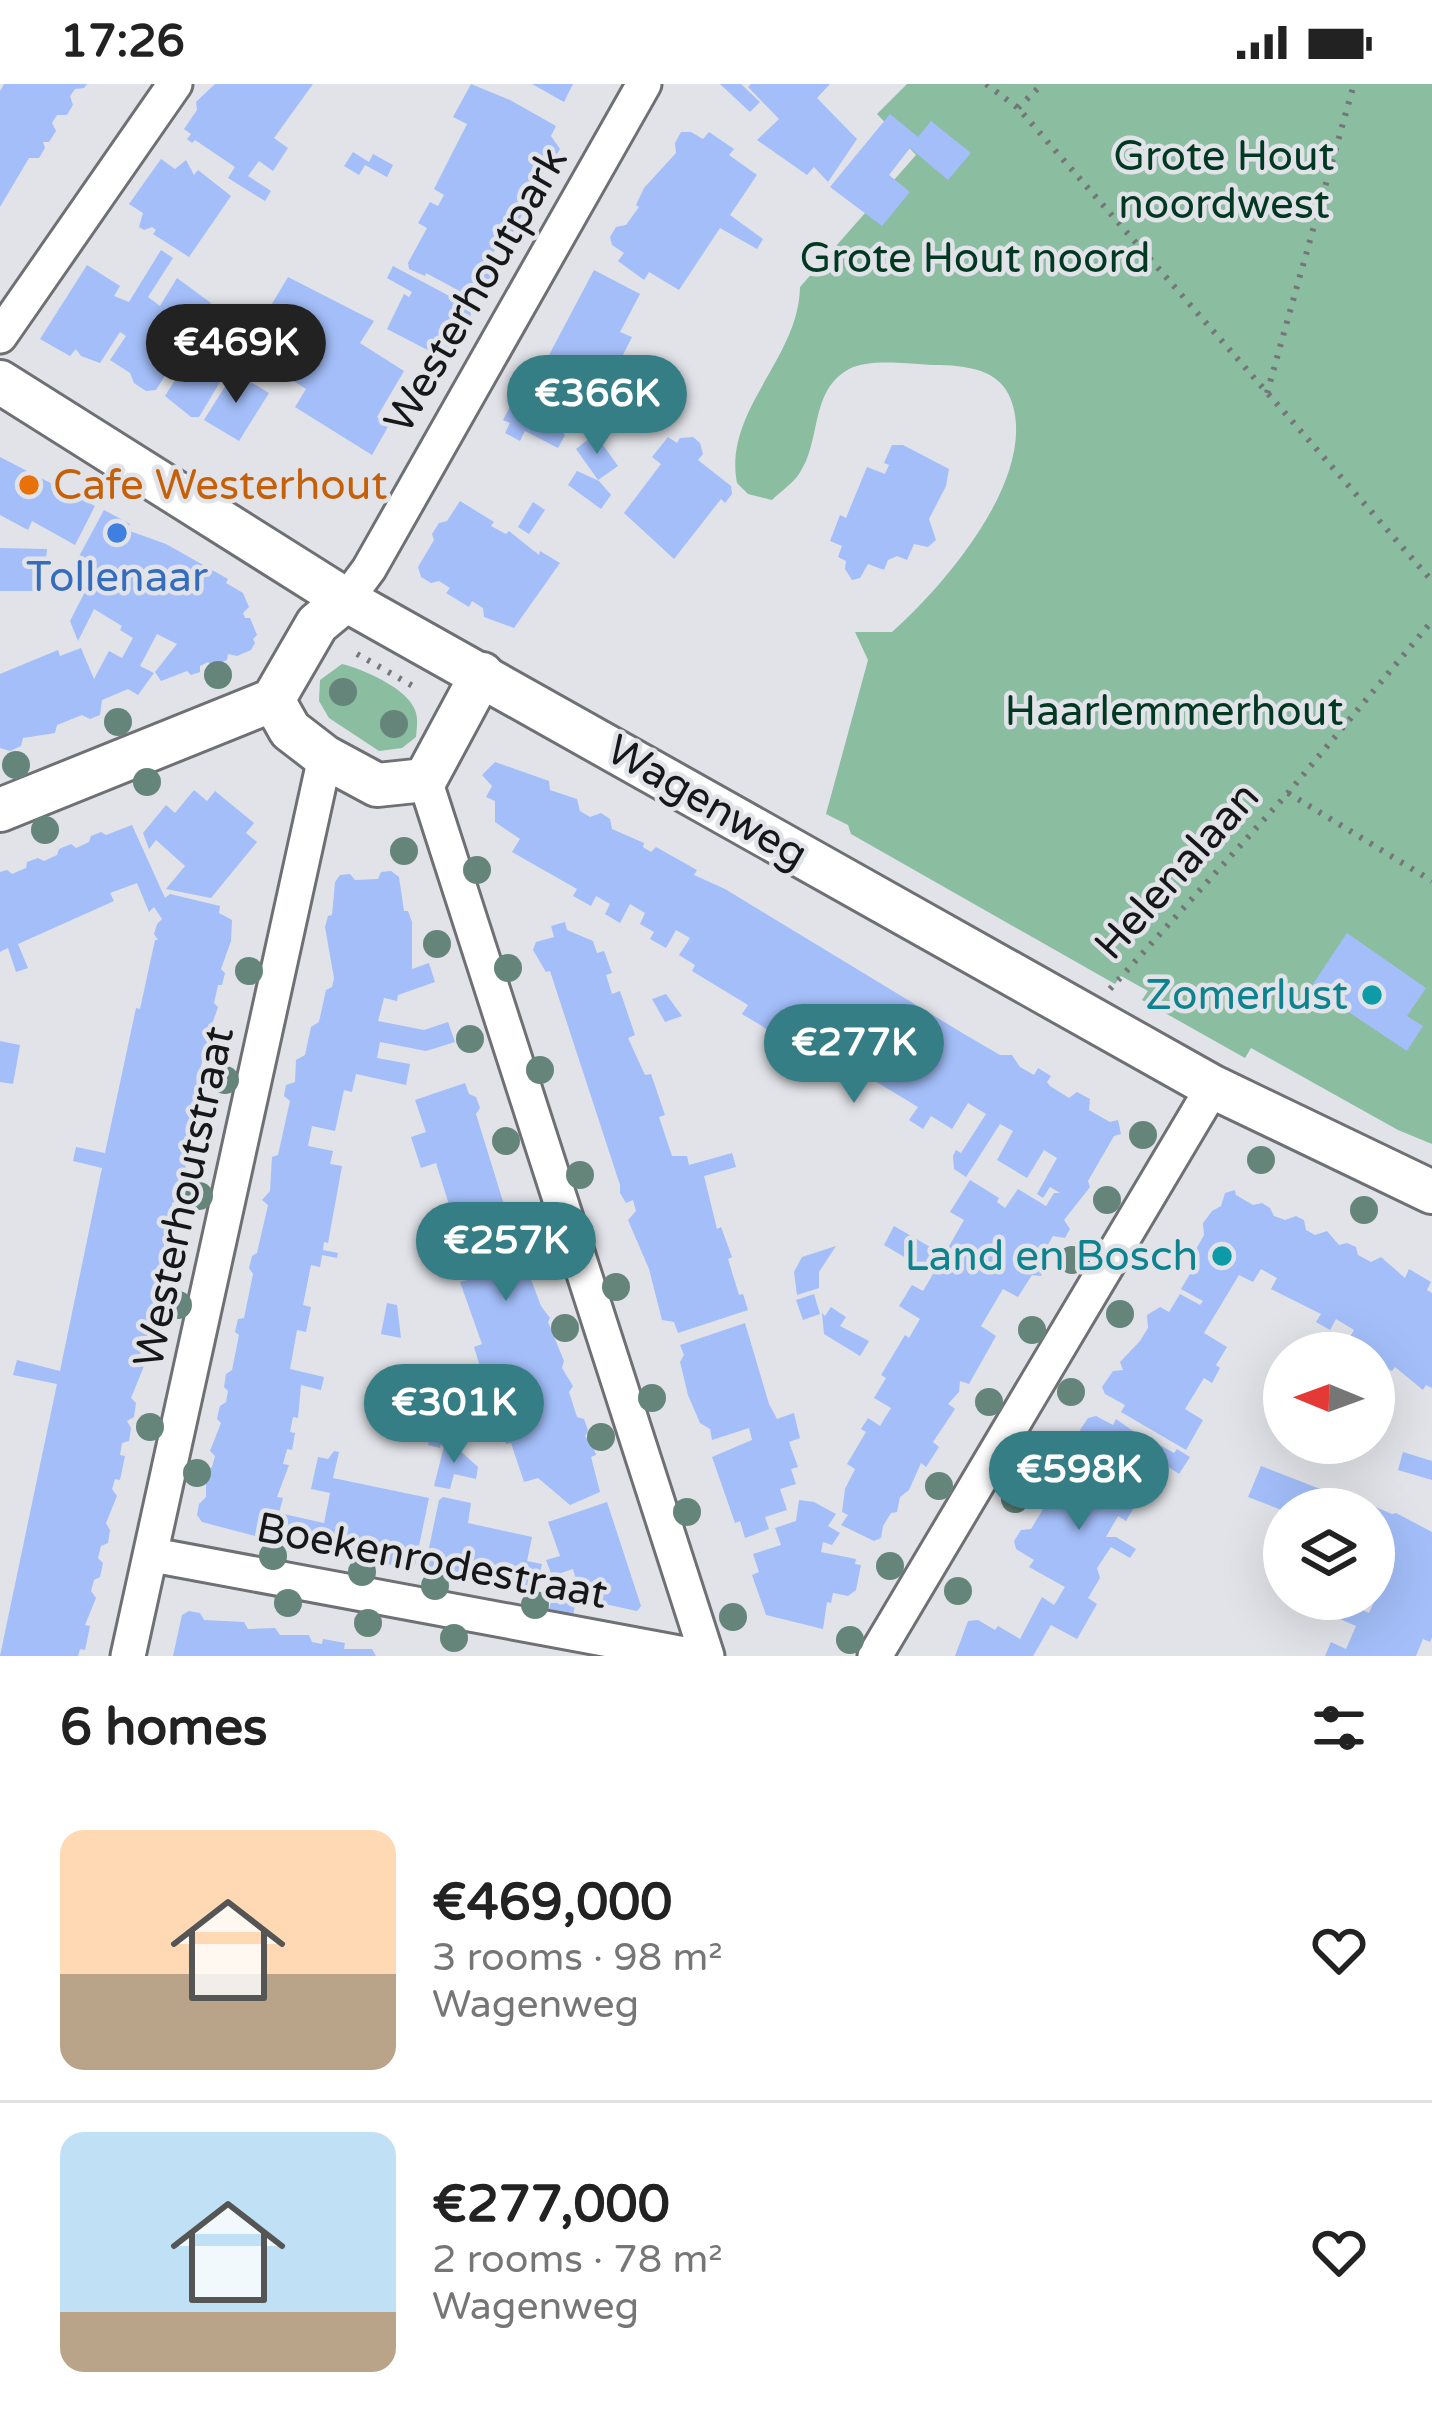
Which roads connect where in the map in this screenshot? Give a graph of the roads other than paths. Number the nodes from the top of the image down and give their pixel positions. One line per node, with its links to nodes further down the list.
1 (175, 84): 3 (street)
2 (644, 84): 5 (street, Westerhoutpark)
3 (0, 336)
4 (0, 382): 5 (street, Wagenweg)
5 (346, 600): 6 (street, Wagenweg); 7 (street)
6 (482, 674): 9 (street); 11 (street, Wagenweg)
7 (274, 700): 8 (street); 10 (street)
8 (325, 757): 9 (street); 13 (street, Westerhoutstraat)
9 (424, 780): 16 (street)
10 (0, 810)
11 (1213, 1087): 12 (street, Wagenweg); 17 (street)
12 (1432, 1192)
13 (153, 1555): 14 (street, Westerhoutstraat); 15 (street, Boekenrodestraat)
14 (128, 1656)
15 (695, 1656)
16 (707, 1656)
17 (874, 1656)

